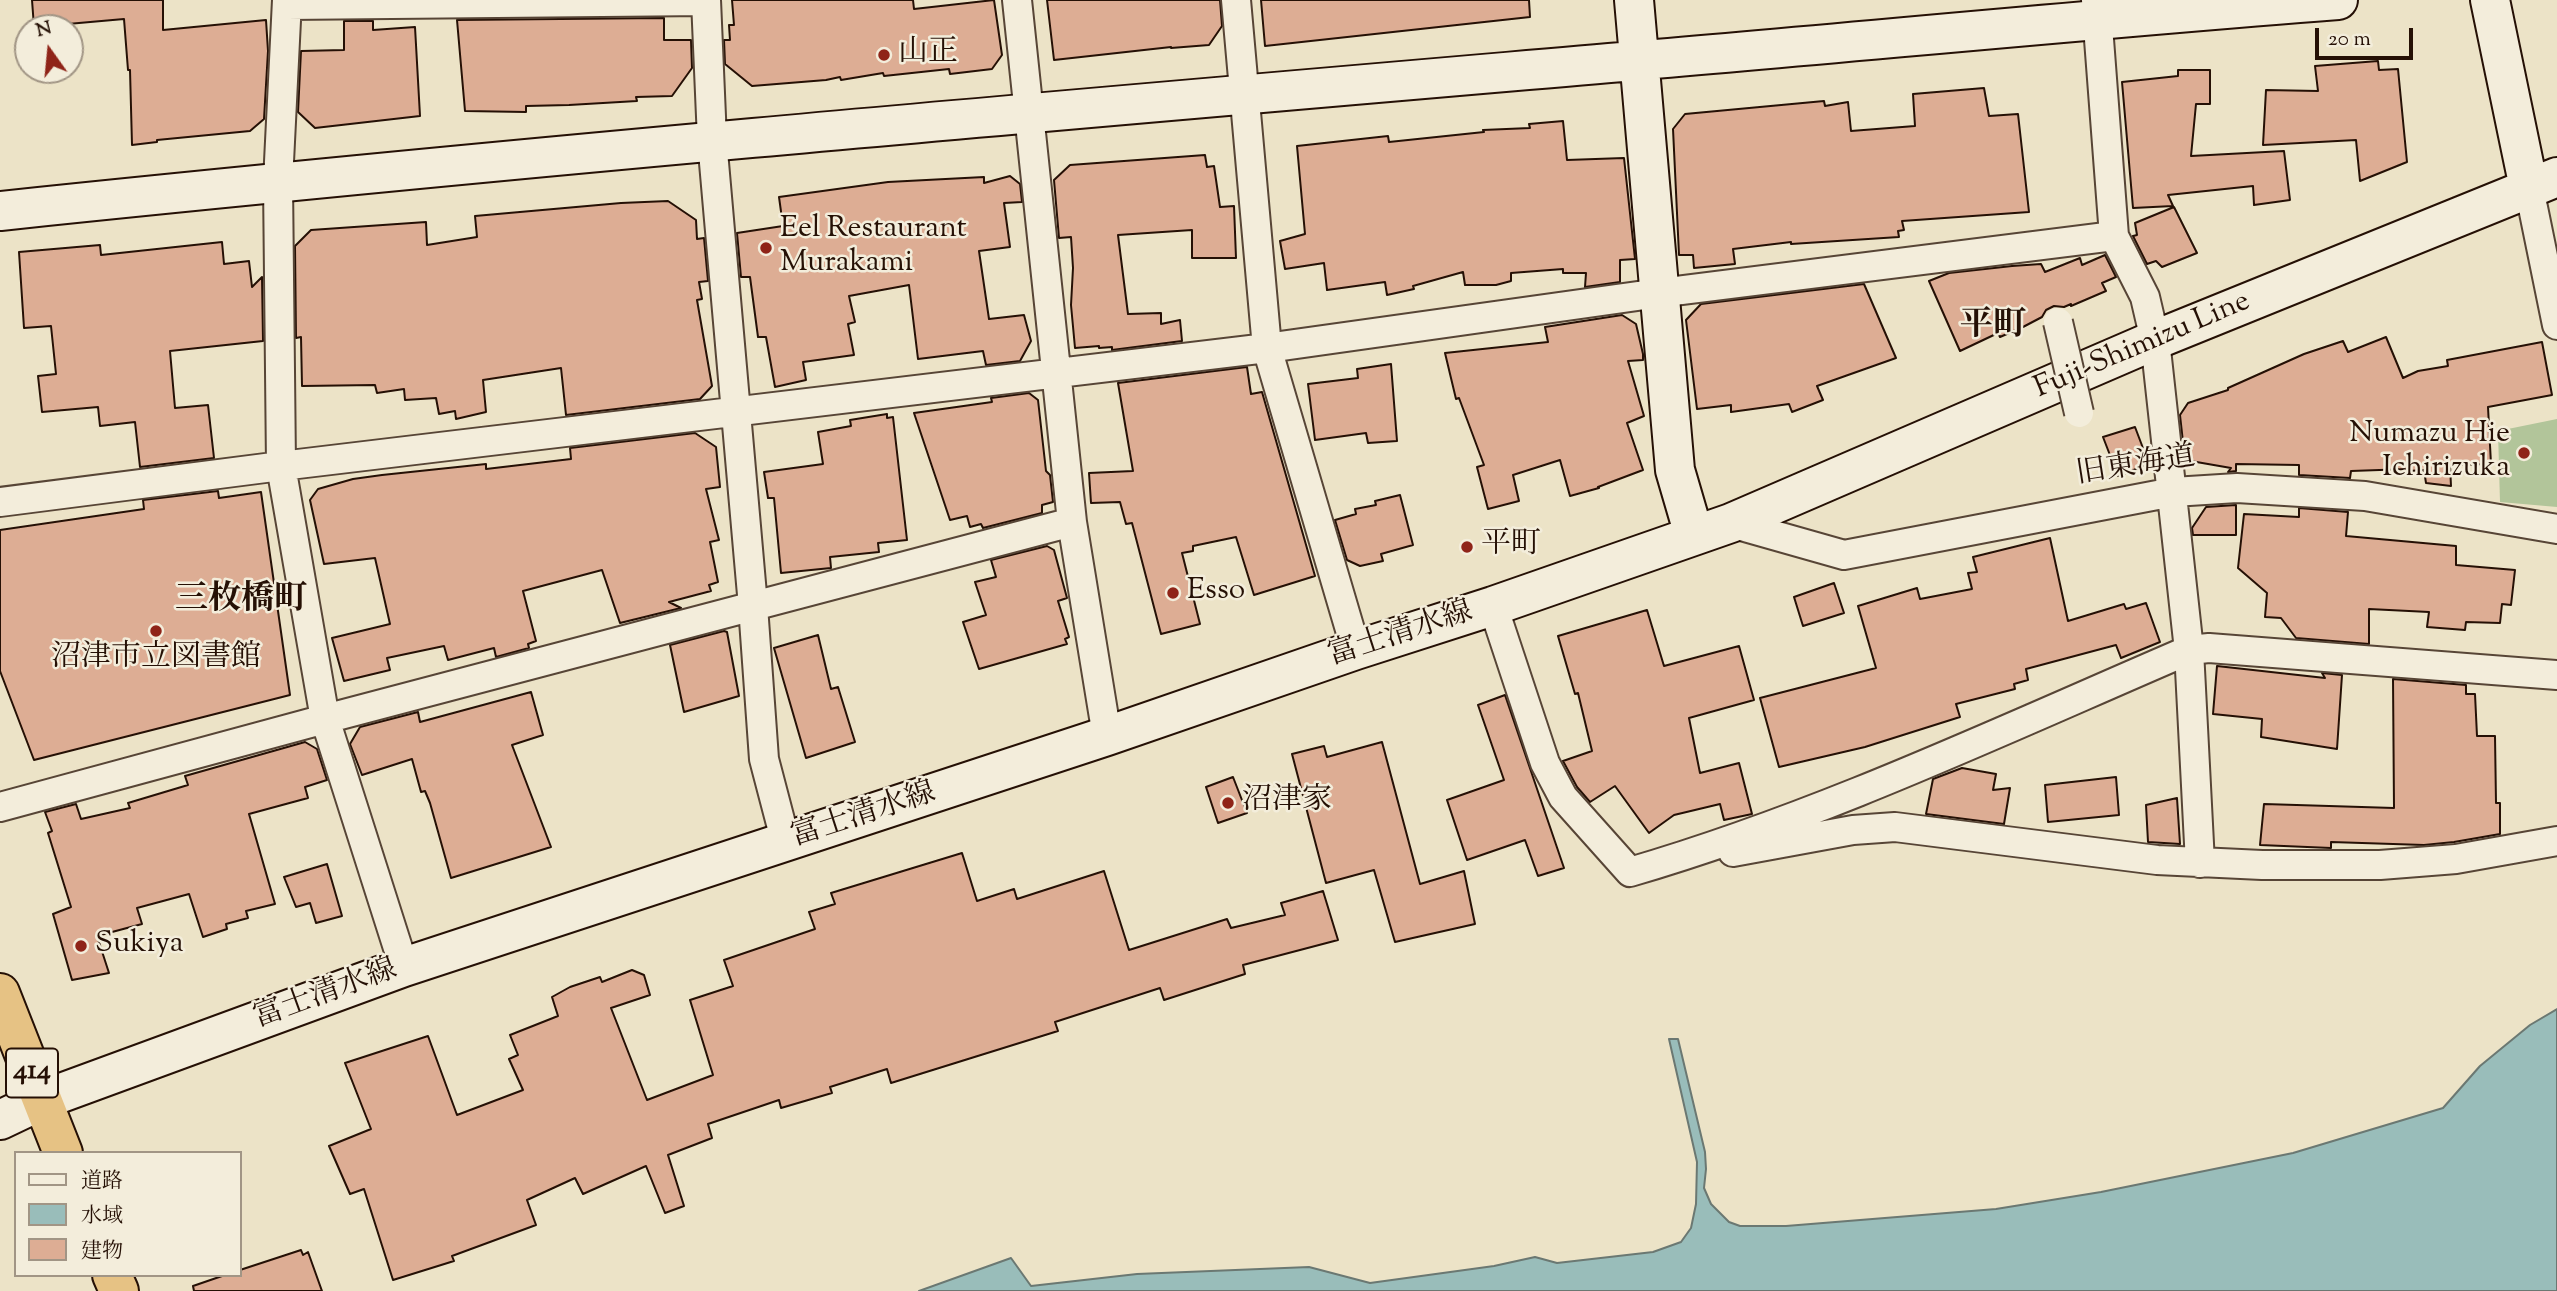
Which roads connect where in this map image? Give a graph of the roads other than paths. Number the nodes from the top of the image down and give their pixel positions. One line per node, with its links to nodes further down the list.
1 (1017, 0): 11 (street)
2 (1236, 0): 10 (street)
3 (1634, 0): 9 (street)
4 (2338, 0): 8 (street)
5 (2490, 0): 14 (street)
6 (706, 1): 7 (street); 12 (street)
7 (287, 2): 13 (street)
8 (2096, 9): 9 (street); 16 (street)
9 (1639, 61): 10 (street); 17 (street)
10 (1245, 94): 11 (street); 21 (street)
11 (1028, 113): 12 (street); 22 (street)
12 (712, 140): 13 (street); 23 (street)
13 (278, 182): 15 (street); 25 (street)
14 (2543, 182): 19 (street); 20 (street, Fuji-Shimizu Line)
15 (0, 211)
16 (2114, 236): 17 (street); 20 (street)
17 (1660, 293): 21 (street); 31 (street)
18 (2058, 321): 24 (street, bridge)
19 (2557, 325)
20 (2155, 340): 26 (street); 29 (street, Fuji-Shimizu Line)
21 (1267, 348): 22 (street); 34 (street)
22 (1055, 374): 23 (street); 28 (street)
23 (734, 413): 25 (street); 32 (street)
24 (2079, 413)
25 (281, 466): 27 (street); 37 (street)
26 (2173, 492): 29 (street, 旧東海道); 30 (street, 旧東海道); 35 (street)
27 (0, 502)
28 (1072, 522): 32 (street); 38 (street)
29 (1731, 523): 31 (street, 富士清水線)
30 (2557, 529)
31 (1694, 535): 33 (street, 富士清水線)
32 (753, 606): 37 (street); 41 (street)
33 (1493, 606): 34 (street, 富士清水線); 42 (street)
34 (1356, 650): 38 (street, 富士清水線)
35 (2189, 650): 36 (street); 42 (street); 43 (street)
36 (2557, 675)
37 (325, 719): 39 (street); 44 (street)
38 (1107, 736): 41 (street, 富士清水線)
39 (0, 807)
40 (2557, 841): 43 (street)
41 (786, 843): 44 (street, 富士清水線)
42 (1704, 850): 43 (street)
43 (2200, 863)
44 (404, 967): 46 (street, 富士清水線)
45 (0, 993): 46 (highway, 414)
46 (42, 1100): 47 (street, 富士清水線); 48 (highway, 414)
47 (0, 1120)
48 (62, 1151)

